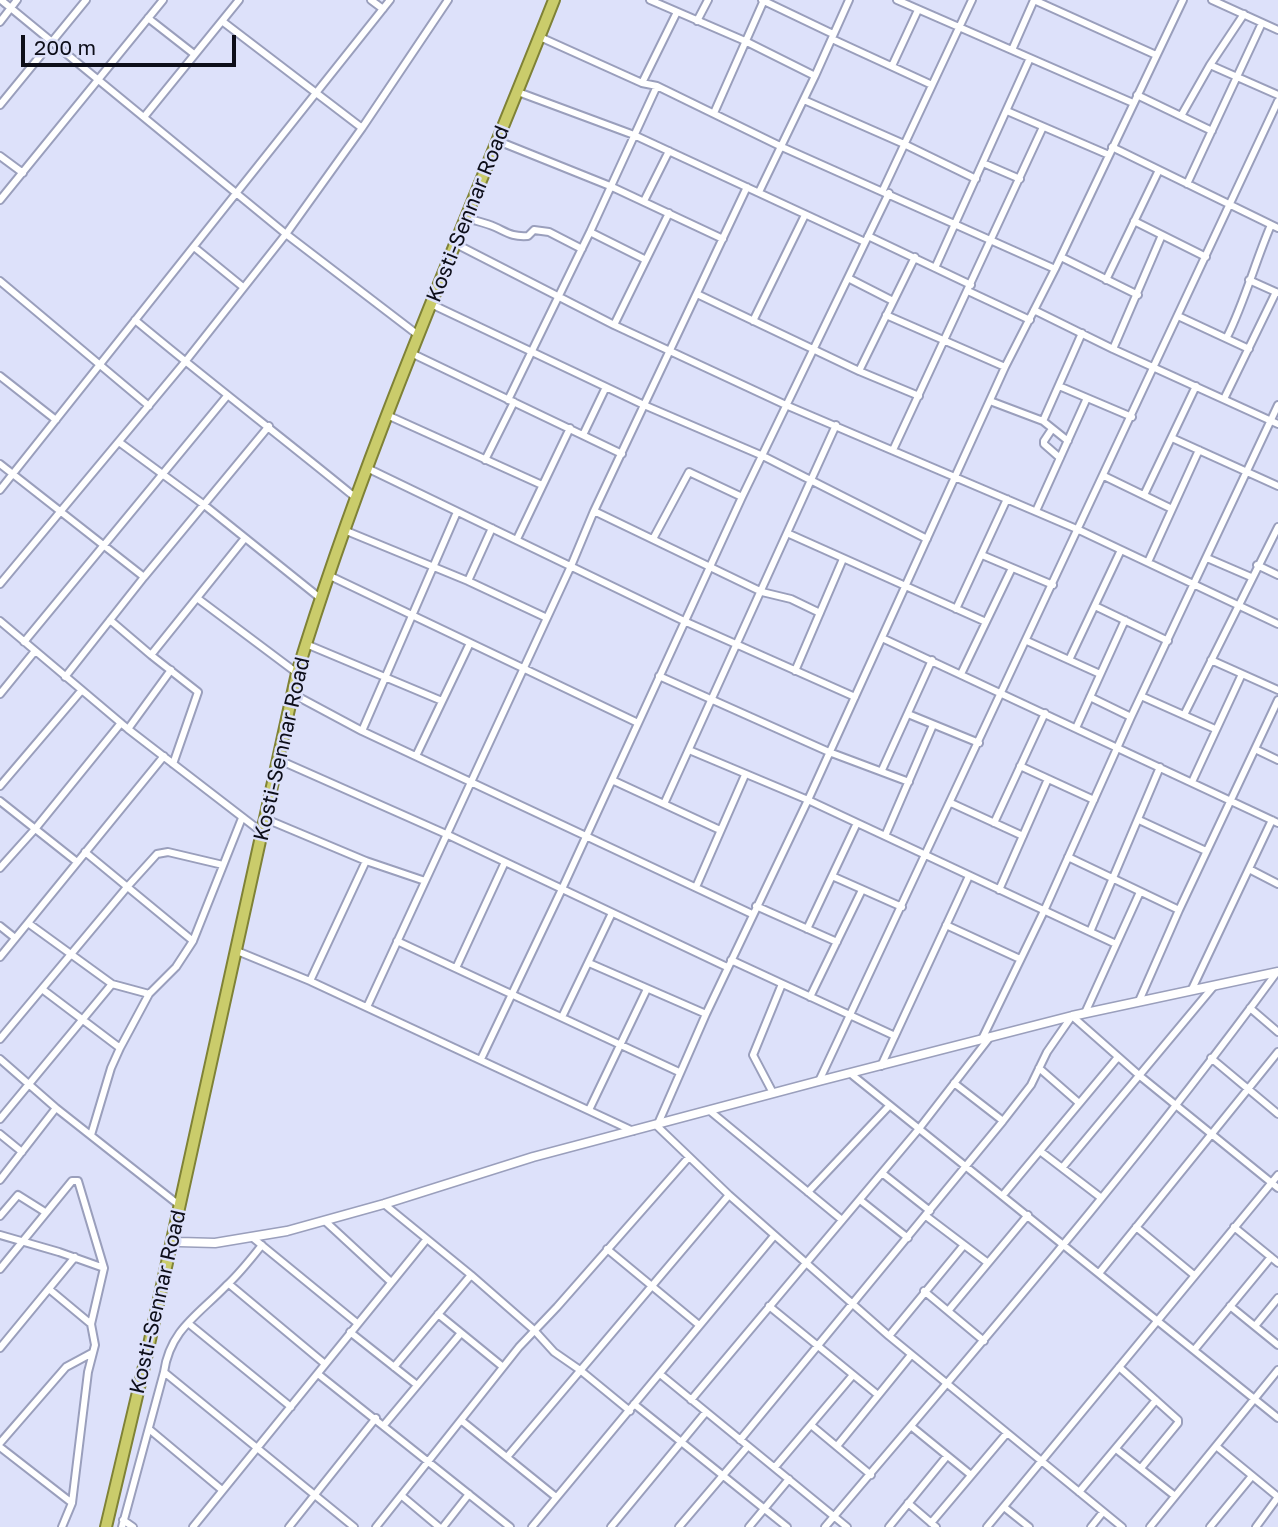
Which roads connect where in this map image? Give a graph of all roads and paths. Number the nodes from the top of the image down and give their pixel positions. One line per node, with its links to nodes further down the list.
1 (1, 0): 19 (street)
2 (18, 0): 19 (street)
3 (86, 0): 33 (street)
4 (163, 0): 24 (street)
5 (239, 0): 25 (street)
6 (371, 0): 20 (street)
7 (390, 0): 20 (street)
8 (554, 0): 31 (highway, Kosti-Sennar Road)
9 (650, 0): 22 (street)
10 (708, 0): 26 (street)
11 (763, 0): 32 (street); 34 (street)
12 (849, 0): 32 (street)
13 (897, 0): 21 (street)
14 (972, 0): 29 (street)
15 (1034, 0): 35 (street); 37 (street)
16 (1183, 0): 37 (street)
17 (1212, 0): 23 (street)
18 (446, 1): 60 (street)
19 (11, 8): 27 (street); 33 (street)
20 (383, 9): 48 (street)
21 (918, 9): 29 (street); 40 (street)
22 (677, 12): 26 (street); 44 (street)
23 (1244, 14): 28 (street); 39 (street)
24 (148, 18): 36 (street); 43 (street)
25 (222, 21): 36 (street); 48 (street)
26 (697, 21): 34 (street)
27 (0, 22)
28 (1262, 23): 30 (street); 42 (street)
29 (958, 27): 35 (street); 45 (street)
30 (1278, 30)
31 (540, 37): 44 (street); 47 (highway, Kosti-Sennar Road)
32 (833, 37): 40 (street); 41 (street)
33 (53, 41): 43 (street); 54 (street)
34 (745, 41): 41 (street); 56 (street)
35 (1012, 50): 38 (street)
36 (194, 54): 58 (street)
37 (1156, 55): 49 (street)
38 (1030, 58): 53 (street); 55 (street)
39 (1210, 65): 42 (street); 57 (street)
40 (892, 66): 45 (street)
41 (816, 76): 51 (street)
42 (1237, 77): 50 (street); 61 (street)
43 (98, 78): 58 (street); 72 (street)
44 (642, 83): 46 (street)
45 (932, 85): 64 (street)
46 (657, 86): 56 (street); 62 (street)
47 (518, 92): 62 (street); 63 (highway, Kosti-Sennar Road)
48 (316, 93): 60 (street); 78 (street)
49 (1137, 95): 53 (street); 57 (street)
50 (1278, 95)
51 (804, 100): 64 (street); 65 (street)
52 (1278, 101): 83 (street)
53 (1133, 103): 66 (street)
54 (0, 105)
55 (1007, 111): 59 (street); 70 (street)
56 (713, 113): 65 (street)
57 (1181, 116): 61 (street)
58 (144, 117): 78 (street)
59 (1043, 127): 68 (street); 74 (street)
60 (362, 128): 91 (street)
61 (1212, 131): 75 (street)
62 (634, 135): 67 (street); 76 (street)
63 (498, 141): 76 (street); 86 (highway, Kosti-Sennar Road)
64 (904, 144): 73 (street); 80 (street)
65 (782, 147): 79 (street); 80 (street)
66 (1112, 147): 68 (street); 71 (street)
67 (668, 151): 77 (street); 82 (street)
68 (1109, 155): 100 (street)
69 (0, 156): 72 (street)
70 (983, 163): 73 (street); 74 (street)
71 (1159, 170): 75 (street); 87 (street)
72 (23, 173): 81 (street)
73 (975, 179): 88 (street)
74 (1020, 180): 95 (street)
75 (1187, 184): 83 (street)
76 (610, 186): 82 (street); 90 (street)
77 (747, 187): 79 (street); 93 (street)
78 (237, 192): 91 (street); 97 (street)
79 (758, 192): 85 (street)
80 (886, 192): 88 (street); 94 (street)
81 (0, 200)
82 (644, 201): 84 (street)
83 (1230, 206): 89 (street); 101 (street)
84 (669, 214): 93 (street); 102 (street)
85 (805, 215): 94 (street); 122 (street)
86 (467, 218): 96 (highway, Kosti-Sennar Road); 98 (street)
87 (1135, 221): 92 (street); 106 (street)
88 (954, 223): 95 (street); 103 (street)
89 (1275, 227): 107 (street)
90 (590, 232): 98 (street); 102 (street)
91 (286, 234): 109 (street); 125 (street)
92 (1162, 235): 101 (street); 113 (street)
93 (723, 239): 112 (street)
94 (867, 239): 99 (street); 105 (street)
95 (992, 240): 104 (street); 110 (street)
96 (456, 244): 114 (street); 116 (highway, Kosti-Sennar Road)
97 (194, 247): 109 (street); 120 (street)
98 (582, 249): 114 (street)
99 (915, 257): 103 (street); 115 (street)
100 (1061, 257): 104 (street); 106 (street)
101 (1206, 257): 119 (street)
102 (646, 260): 123 (street)
103 (935, 268): 110 (street)
104 (1055, 270): 117 (street)
105 (848, 278): 115 (street); 128 (street)
106 (1106, 280): 113 (street)
107 (1249, 280): 111 (street); 126 (street)
108 (0, 281): 135 (street)
109 (243, 287): 134 (street)
110 (970, 288): 121 (street); 127 (street)
111 (1277, 293): 130 (street)
112 (697, 294): 122 (street); 132 (street)
113 (1138, 295): 129 (street)
114 (558, 296): 123 (street); 131 (street)
115 (893, 301): 118 (street)
116 (431, 304): 125 (highway, Kosti-Sennar Road); 131 (street)
117 (1034, 310): 121 (street); 124 (street)
118 (886, 316): 127 (street); 138 (street)
119 (1178, 316): 126 (street); 137 (street)
120 (135, 320): 134 (street); 135 (street)
121 (1030, 320): 136 (street)
122 (753, 321): 128 (street)
123 (614, 325): 132 (street)
124 (1082, 333): 129 (street); 140 (street)
125 (418, 335): 133 (highway, Kosti-Sennar Road)
126 (1227, 337): 130 (street)
127 (945, 341): 136 (street); 144 (street)
128 (814, 349): 138 (street); 152 (street)
129 (1113, 349): 137 (street)
130 (1250, 349): 146 (street)
131 (531, 351): 142 (street); 147 (street)
132 (670, 351): 149 (street); 152 (street)
133 (411, 353): 147 (street); 153 (highway, Kosti-Sennar Road)
134 (185, 362): 143 (street); 151 (street)
135 (100, 365): 151 (street); 155 (street)
136 (1005, 367): 148 (street)
137 (1154, 367): 141 (street); 154 (street)
138 (859, 371): 144 (street)
139 (0, 376): 155 (street)
140 (1059, 386): 145 (street); 156 (street)
141 (1196, 386): 146 (street); 163 (street)
142 (606, 387): 149 (street); 162 (street)
143 (227, 396): 159 (street); 176 (street)
144 (919, 396): 166 (street)
145 (1087, 398): 154 (street); 164 (street)
146 (1224, 399): 157 (street)
147 (511, 401): 160 (street); 171 (street)
148 (990, 401): 156 (street); 178 (street)
149 (644, 405): 168 (street); 169 (street)
150 (1278, 405): 157 (street)
151 (149, 406): 165 (street)
152 (788, 406): 158 (street); 169 (street)
153 (387, 415): 171 (street); 173 (highway, Kosti-Sennar Road)
154 (1132, 417): 177 (street)
155 (56, 420): 175 (street)
156 (1043, 421): 161 (street)
157 (1274, 422): 174 (street)
158 (836, 425): 166 (street); 179 (street)
159 (269, 426): 185 (street); 187 (street)
160 (570, 428): 162 (street); 180 (street)
161 (1052, 429): 164 (street); 170 (street)
162 (583, 435): 168 (street)
163 (1172, 438): 167 (street); 183 (street)
164 (1068, 441): 170 (street)
165 (119, 442): 176 (street); 192 (street)
166 (893, 450): 178 (street)
167 (1199, 450): 174 (street); 188 (street)
168 (622, 454): 191 (street)
169 (762, 456): 179 (street); 184 (street)
170 (1060, 458): 189 (street)
171 (485, 460): 180 (street)
172 (0, 464): 175 (street)
173 (367, 468): 185 (highway, Kosti-Sennar Road); 190 (street)
174 (1247, 472): 181 (street); 205 (street)
175 (13, 474): 182 (street); 192 (street)
176 (161, 475): 187 (street); 202 (street)
177 (1104, 476): 183 (street); 196 (street)
178 (957, 477): 186 (street); 201 (street)
179 (811, 481): 197 (street); 201 (street)
180 (542, 485): 199 (street)
181 (1278, 486)
182 (0, 490)
183 (1144, 495): 188 (street)
184 (742, 497): 200 (street); 211 (street)
185 (356, 498): 195 (highway, Kosti-Sennar Road)
186 (1007, 499): 189 (street); 204 (street)
187 (203, 504): 198 (street); 215 (street)
188 (1172, 509): 207 (street)
189 (1036, 511): 196 (street)
190 (457, 512): 194 (street); 209 (street)
191 (594, 512): 200 (street); 210 (street)
192 (61, 513): 202 (street); 218 (street)
193 (1278, 527): 208 (street)
194 (492, 528): 199 (street); 217 (street)
195 (344, 530): 209 (street); 213 (highway, Kosti-Sennar Road)
196 (1079, 530): 203 (street); 220 (street)
197 (787, 533): 206 (street); 222 (street)
198 (245, 538): 223 (street); 224 (street)
199 (517, 539): 210 (street)
200 (653, 539): 211 (street)
201 (928, 539): 221 (street)
202 (103, 546): 215 (street); 240 (street)
203 (1121, 550): 207 (street); 226 (street)
204 (982, 555): 212 (street); 227 (street)
205 (1207, 558): 216 (street); 219 (street)
206 (843, 559): 221 (street); 228 (street)
207 (1148, 562): 219 (street)
208 (1257, 565): 214 (street); 216 (street)
209 (432, 566): 217 (street); 229 (street)
210 (571, 566): 230 (street); 234 (street)
211 (710, 567): 222 (street); 234 (street)
212 (1012, 568): 220 (street); 235 (street)
213 (328, 575): 224 (highway, Kosti-Sennar Road); 229 (street)
214 (1278, 575)
215 (144, 577): 231 (street)
216 (1251, 578): 225 (street)
217 (468, 582): 230 (street)
218 (0, 584)
219 (1195, 584): 225 (street); 238 (street)
220 (1053, 585): 239 (street)
221 (905, 587): 227 (street); 237 (street)
222 (762, 592): 228 (street); 243 (street)
223 (197, 598): 245 (street); 252 (street)
224 (320, 598): 242 (highway, Kosti-Sennar Road)
225 (1237, 605): 236 (street); 248 (street)
226 (1095, 606): 232 (street); 247 (street)
227 (956, 609): 235 (street)
228 (820, 613): 251 (street)
229 (411, 614): 241 (street); 258 (street)
230 (547, 618): 249 (street)
231 (110, 620): 245 (street); 257 (street)
232 (1125, 620): 238 (street); 254 (street)
233 (0, 621): 240 (street)
234 (684, 621): 243 (street); 256 (street)
235 (986, 622): 253 (street)
236 (1278, 624)
237 (882, 638): 246 (street); 265 (street)
238 (1168, 640): 264 (street)
239 (1027, 641): 247 (street); 261 (street)
240 (24, 642): 244 (street)
241 (470, 643): 249 (street); 269 (street)
242 (306, 644): 252 (highway, Kosti-Sennar Road); 258 (street)
243 (737, 645): 251 (street); 267 (street)
244 (35, 651): 257 (street); 262 (street)
245 (151, 655): 250 (street)
246 (932, 660): 253 (street); 271 (street)
247 (1069, 660): 254 (street)
248 (1211, 660): 255 (street); 272 (street)
249 (523, 669): 275 (street); 297 (street)
250 (171, 670): 278 (street); 290 (street)
251 (795, 671): 265 (street)
252 (297, 673): 263 (highway, Kosti-Sennar Road)
253 (961, 674): 261 (street)
254 (1100, 674): 266 (street)
255 (1242, 674): 259 (street); 279 (street)
256 (659, 676): 267 (street); 275 (street)
257 (65, 677): 260 (street)
258 (384, 678): 269 (street); 280 (street)
259 (1278, 690)
260 (81, 691): 274 (street); 300 (street)
261 (1002, 693): 270 (street); 281 (street)
262 (0, 694)
263 (293, 694): 280 (street); 289 (highway, Kosti-Sennar Road)
264 (1142, 696): 272 (street); 273 (street)
265 (855, 697): 285 (street)
266 (1090, 697): 273 (street); 277 (street)
267 (712, 700): 284 (street); 285 (street)
268 (1278, 700): 283 (street)
269 (442, 701): 287 (street)
270 (1045, 713): 277 (street); 291 (street)
271 (908, 714): 276 (street); 293 (street)
272 (1184, 715): 279 (street)
273 (1131, 717): 282 (street)
274 (121, 723): 278 (street); 313 (street)
275 (638, 723): 296 (street)
276 (933, 725): 281 (street); 298 (street)
277 (1076, 728): 282 (street)
278 (128, 729): 286 (street)
279 (1216, 729): 299 (street)
280 (362, 731): 287 (street)
281 (979, 743): 305 (street)
282 (1118, 747): 292 (street); 302 (street)
283 (1255, 749): 288 (street); 303 (street)
284 (689, 750): 294 (street); 306 (street)
285 (830, 752): 293 (street); 301 (street)
286 (164, 756): 290 (street); 321 (street)
287 (416, 756): 297 (street)
288 (1278, 760)
289 (279, 761): 308 (highway, Kosti-Sennar Road); 316 (street)
290 (173, 764): 307 (street)
291 (1020, 766): 295 (street); 312 (street)
292 (1160, 767): 299 (street); 309 (street)
293 (882, 771): 298 (street)
294 (745, 775): 301 (street); 314 (street)
295 (1048, 779): 302 (street); 319 (street)
296 (612, 780): 306 (street); 317 (street)
297 (470, 781): 316 (street); 317 (street)
298 (909, 782): 318 (street)
299 (1192, 782): 303 (street)
300 (0, 786)
301 (808, 800): 311 (street); 341 (street)
302 (1094, 800): 323 (street)
303 (1230, 800): 310 (street); 320 (street)
304 (0, 801): 313 (street)
305 (951, 803): 312 (street); 322 (street)
306 (664, 804): 314 (street)
307 (242, 818): 315 (street); 327 (street)
308 (266, 819): 315 (highway, Kosti-Sennar Road); 324 (street)
309 (1139, 820): 320 (street); 332 (street)
310 (1275, 821): 329 (street)
311 (857, 823): 318 (street); 330 (street)
312 (994, 823): 319 (street)
313 (35, 829): 325 (street); 328 (street)
314 (720, 830): 336 (street)
315 (263, 833): 357 (highway, Kosti-Sennar Road)
316 (446, 834): 326 (street); 333 (street)
317 (586, 835): 336 (street); 337 (street)
318 (886, 836): 322 (street)
319 (1023, 836): 339 (street)
320 (1206, 851): 343 (street)
321 (85, 852): 325 (street); 335 (street)
322 (926, 856): 331 (street); 342 (street)
323 (1068, 857): 332 (street); 344 (street)
324 (366, 861): 333 (street); 366 (street)
325 (77, 862): 347 (street)
326 (505, 862): 337 (street); 364 (street)
327 (223, 865): 335 (street); 353 (street)
328 (0, 868)
329 (1249, 869): 334 (street); 372 (street)
330 (832, 876): 338 (street); 350 (street)
331 (969, 876): 339 (street); 348 (street)
332 (1114, 879): 340 (street); 351 (street)
333 (425, 881): 354 (street)
334 (1278, 884)
335 (128, 886): 353 (street); 358 (street)
336 (696, 887): 346 (street)
337 (562, 889): 345 (street); 374 (street)
338 (862, 890): 342 (street); 355 (street)
339 (999, 890): 344 (street)
340 (1140, 891): 343 (street); 356 (street)
341 (756, 906): 346 (street); 350 (street)
342 (902, 907): 381 (street)
343 (1179, 910): 376 (street)
344 (1044, 911): 351 (street); 360 (street)
345 (612, 913): 362 (street); 363 (street)
346 (752, 914): 361 (street)
347 (28, 923): 352 (street); 358 (street)
348 (946, 925): 360 (street); 386 (street)
349 (0, 926): 352 (street)
350 (807, 929): 355 (street)
351 (1090, 932): 356 (street)
352 (15, 938): 359 (street)
353 (192, 941): 373 (street)
354 (397, 942): 364 (street); 377 (street)
355 (837, 942): 375 (street)
356 (1116, 944): 379 (street)
357 (237, 951): 366 (street); 438 (highway, Kosti-Sennar Road)
358 (71, 954): 367 (street); 370 (street)
359 (0, 957)
360 (1020, 959): 387 (street)
361 (731, 960): 363 (street); 368 (street)
362 (589, 963): 371 (street); 383 (street)
363 (727, 967): 380 (street)
364 (456, 968): 374 (street)
365 (1277, 972): 369 (street); 378 (street)
366 (310, 981): 377 (street)
367 (112, 984): 373 (street); 384 (street)
368 (782, 984): 375 (street); 405 (street)
369 (1215, 985): 372 (street); 400 (street)
370 (42, 989): 384 (street); 388 (street)
371 (647, 989): 380 (street); 389 (street)
372 (1192, 989): 376 (street)
373 (149, 994): 390 (street)
374 (511, 995): 383 (street); 395 (street)
375 (810, 997): 381 (street)
376 (1139, 1001): 379 (street)
377 (367, 1007): 395 (street)
378 (1250, 1009): 385 (street); 393 (street)
379 (1085, 1013): 382 (street)
380 (706, 1014): 398 (street)
381 (852, 1016): 386 (street); 401 (street)
382 (1072, 1016): 387 (street); 392 (street); 397 (street)
383 (562, 1017): 389 (street)
384 (81, 1019): 390 (street); 403 (street)
385 (1278, 1032)
386 (895, 1036): 396 (street)
387 (986, 1038): 396 (street); 402 (street)
388 (0, 1039)
389 (621, 1045): 398 (street); 411 (street)
390 (120, 1048): 421 (street)
391 (1278, 1052): 404 (street)
392 (1118, 1057): 400 (street); 407 (street)
393 (1211, 1058): 404 (street); 408 (street)
394 (0, 1059): 403 (street)
395 (481, 1059): 411 (street)
396 (881, 1066): 399 (street)
397 (1039, 1068): 407 (street); 415 (street)
398 (679, 1072): 416 (street)
399 (851, 1074): 401 (street); 409 (street)
400 (1140, 1076): 408 (street); 426 (street)
401 (820, 1081): 405 (street)
402 (954, 1083): 415 (street); 417 (street)
403 (29, 1084): 410 (street); 414 (street)
404 (1247, 1089): 413 (street); 420 (street)
405 (773, 1093): 412 (street)
406 (1278, 1102): 413 (street)
407 (1079, 1103): 422 (street)
408 (1175, 1105): 420 (street); 435 (street)
409 (889, 1106): 417 (street); 432 (street)
410 (56, 1108): 421 (street); 423 (street)
411 (589, 1110): 418 (street)
412 (710, 1111): 416 (street); 432 (street)
413 (1275, 1112)
414 (0, 1119)
415 (1003, 1121): 425 (street)
416 (657, 1125): 418 (street); 424 (street)
417 (918, 1130): 425 (street); 427 (street)
418 (634, 1132): 437 (street)
419 (0, 1134): 423 (street)
420 (1212, 1134): 430 (street); 445 (street)
421 (91, 1135): 438 (street)
422 (1040, 1151): 426 (street); 434 (street)
423 (22, 1152): 429 (street)
424 (689, 1157): 433 (street); 457 (street)
425 (967, 1167): 434 (street); 440 (street)
426 (1062, 1168): 435 (street)
427 (881, 1173): 436 (street); 440 (street)
428 (1278, 1175): 430 (street)
429 (0, 1180)
430 (1271, 1182): 431 (street); 446 (street)
431 (1278, 1188)
432 (808, 1192): 443 (street)
433 (729, 1195): 448 (street); 470 (street)
434 (1003, 1195): 441 (street)
435 (1100, 1197): 454 (street)
436 (860, 1199): 443 (street); 450 (street)
437 (384, 1204): 444 (street); 452 (street)
438 (180, 1205): 451 (highway, Kosti-Sennar Road)
439 (45, 1213): 442 (street); 453 (street); 463 (street)
440 (928, 1213): 450 (street); 456 (street)
441 (1028, 1215): 454 (street); 461 (street)
442 (0, 1216)
443 (842, 1220): 460 (street)
444 (324, 1221): 449 (street); 468 (street)
445 (1136, 1227): 465 (street); 467 (street)
446 (1234, 1227): 458 (street); 467 (street)
447 (0, 1236): 453 (street)
448 (774, 1236): 460 (street); 483 (street)
449 (253, 1238): 451 (street); 455 (street)
450 (908, 1238): 474 (street)
451 (172, 1240): 561 (highway, Kosti-Sennar Road)
452 (426, 1240): 466 (street); 468 (street)
453 (22, 1242): 459 (street); 464 (street)
454 (1063, 1243): 465 (street); 489 (street)
455 (262, 1245): 469 (street); 481 (street)
456 (964, 1245): 461 (street); 472 (street)
457 (607, 1249): 470 (street); 485 (street)
458 (1271, 1256): 462 (street); 476 (street)
459 (75, 1257): 463 (street); 471 (street)
460 (805, 1262): 474 (street); 475 (street)
461 (988, 1263): 477 (street)
462 (1278, 1263)
463 (104, 1268): 482 (street)
464 (0, 1269)
465 (1100, 1272): 479 (street)
466 (471, 1275): 478 (street); 485 (street)
467 (1194, 1275): 479 (street)
468 (391, 1282): 481 (street)
469 (229, 1284): 480 (street); 496 (street)
470 (651, 1286): 483 (street); 500 (street)
471 (49, 1289): 482 (street); 492 (street)
472 (924, 1291): 477 (street); 488 (street)
473 (1278, 1298): 484 (street)
474 (853, 1303): 488 (street); 491 (street)
475 (769, 1306): 491 (street); 510 (street)
476 (1230, 1306): 484 (street); 493 (street)
477 (948, 1311): 489 (street)
478 (438, 1314): 487 (street); 497 (street)
479 (1157, 1319): 493 (street); 499 (street)
480 (188, 1322): 502 (street); 512 (street)
481 (357, 1323): 486 (street)
482 (91, 1324): 494 (street)
483 (699, 1325): 504 (street)
484 (1255, 1326): 490 (street)
485 (534, 1330): 498 (street); 500 (street)
486 (350, 1332): 496 (street); 497 (street)
487 (461, 1333): 498 (street); 507 (street)
488 (889, 1336): 495 (street)
489 (984, 1341): 506 (street)
490 (1278, 1345)
491 (818, 1346): 505 (street); 523 (street)
492 (0, 1348)
493 (1195, 1349): 509 (street)
494 (92, 1353): 525 (street); 550 (street)
495 (911, 1354): 506 (street); 508 (street)
496 (326, 1364): 503 (street)
497 (394, 1367): 507 (street)
498 (503, 1367): 517 (street)
499 (1119, 1367): 511 (street); 534 (street)
500 (580, 1370): 513 (street); 532 (street)
501 (1278, 1370): 509 (street)
502 (164, 1373): 521 (street); 529 (street)
503 (318, 1374): 512 (street); 516 (street)
504 (660, 1374): 510 (street); 513 (street)
505 (853, 1374): 508 (street); 519 (street)
506 (947, 1384): 520 (street); 522 (street)
507 (417, 1385): 518 (street)
508 (878, 1395): 527 (street)
509 (1255, 1398): 515 (street); 528 (street)
510 (691, 1400): 514 (street)
511 (1156, 1400): 530 (street); 536 (street)
512 (291, 1407): 529 (street)
513 (632, 1408): 524 (street); 548 (street)
514 (705, 1412): 523 (street); 524 (street)
515 (1278, 1418)
516 (376, 1419): 518 (street); 545 (street)
517 (461, 1421): 532 (street); 533 (street)
518 (384, 1425): 533 (street)
519 (811, 1425): 527 (street); 535 (street)
520 (912, 1427): 531 (street); 538 (street)
521 (149, 1429): 542 (street); 556 (street)
522 (1007, 1433): 534 (street); 539 (street)
523 (740, 1440): 526 (street)
524 (681, 1441): 537 (street); 570 (street)
525 (0, 1445): 550 (street)
526 (748, 1446): 535 (street); 537 (street)
527 (837, 1446): 538 (street)
528 (1216, 1446): 540 (street); 547 (street)
529 (257, 1448): 542 (street); 545 (street)
530 (1116, 1449): 536 (street); 543 (street)
531 (947, 1456): 539 (street); 551 (street)
532 (507, 1457): 548 (street)
533 (428, 1461): 544 (street); 546 (street)
534 (1042, 1461): 543 (street); 552 (street)
535 (775, 1467): 541 (street)
536 (1141, 1468): 547 (street)
537 (723, 1474): 553 (street); 571 (street)
538 (871, 1475): 555 (street)
539 (971, 1475): 558 (street)
540 (1252, 1476): 549 (street); 559 (street)
541 (789, 1479): 553 (street); 555 (street)
542 (222, 1490): 563 (street)
543 (1079, 1492): 554 (street)
544 (469, 1494): 567 (street); 568 (street)
545 (315, 1496): 564 (street); 565 (street)
546 (402, 1496): 566 (street); 567 (street)
547 (1175, 1496): 581 (street)
548 (556, 1497): 557 (street)
549 (1278, 1497): 582 (street)
550 (72, 1503): 560 (street)
551 (908, 1503): 558 (street); 576 (street)
552 (1004, 1507): 577 (street); 578 (street)
553 (764, 1508): 572 (street); 573 (street)
554 (1104, 1512): 579 (street); 580 (street)
555 (834, 1517): 574 (street); 575 (street)
556 (122, 1523): 562 (street)
557 (534, 1524): 569 (street)
558 (933, 1525)
559 (1214, 1526)
560 (62, 1527)
561 (106, 1527)
562 (132, 1527)
563 (193, 1527)
564 (289, 1527)
565 (354, 1527)
566 (376, 1527)
567 (441, 1527)
568 (510, 1527)
569 (543, 1527)
570 (611, 1527)
571 (679, 1527)
572 (749, 1527)
573 (787, 1527)
574 (825, 1527)
575 (846, 1527)
576 (889, 1527)
577 (987, 1527)
578 (1028, 1527)
579 (1091, 1527)
580 (1122, 1527)
581 (1150, 1527)
582 (1256, 1527)

